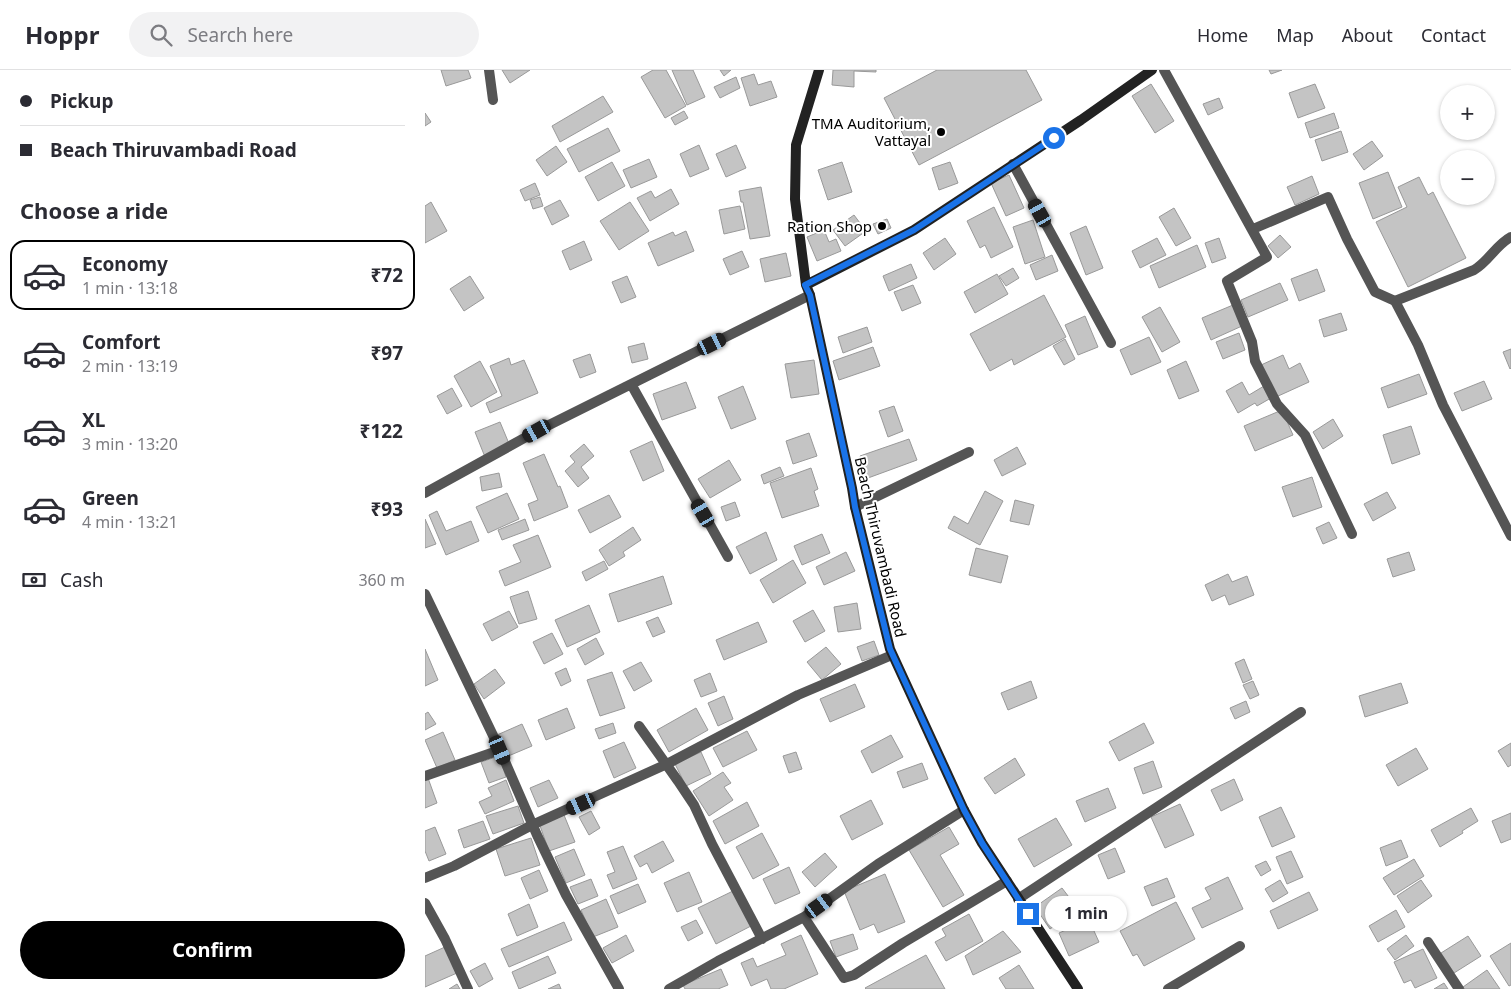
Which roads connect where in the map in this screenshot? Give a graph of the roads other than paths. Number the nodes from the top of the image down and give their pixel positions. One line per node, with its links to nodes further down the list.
1 (489, 70): 5 (street)
2 (819, 70): 9 (main road, Beach Thiruvambadi Road)
3 (1152, 70): 6 (main road)
4 (1164, 70): 7 (street)
5 (493, 100)
6 (1013, 164): 9 (main road); 12 (street)
7 (1253, 229): 11 (street); 17 (street)
8 (1511, 237): 11 (street)
9 (805, 285): 10 (main road, Beach Thiruvambadi Road)
10 (810, 295): 13 (street); 16 (main road, Beach Thiruvambadi Road)
11 (1395, 302): 18 (street)
12 (1111, 343)
13 (631, 384): 15 (street); 19 (street)
14 (969, 452): 16 (street)
15 (425, 493)
16 (855, 507): 21 (main road, Beach Thiruvambadi Road)
17 (1351, 534)
18 (1511, 536)
19 (728, 557)
20 (425, 594): 24 (street)
21 (892, 655): 25 (street); 27 (main road, Beach Thiruvambadi Road)
22 (1301, 712): 31 (street)
23 (639, 726): 25 (street)
24 (500, 750): 26 (street); 28 (street)
25 (667, 764): 28 (street); 34 (street)
26 (425, 776)
27 (964, 810): 30 (main road, Beach Thiruvambadi Road); 33 (street)
28 (532, 825): 29 (street); 38 (street)
29 (425, 878)
30 (1007, 882): 31 (main road, Beach Thiruvambadi Road); 33 (street)
31 (1018, 898): 40 (main road, Beach Thiruvambadi Road)
32 (425, 903): 37 (street)
33 (804, 917): 34 (street)
34 (762, 939): 39 (street)
35 (1428, 942): 42 (street)
36 (1240, 946): 41 (street)
37 (468, 989)
38 (619, 989)
39 (669, 989)
40 (1077, 989)
41 (1169, 989)
42 (1459, 989)

